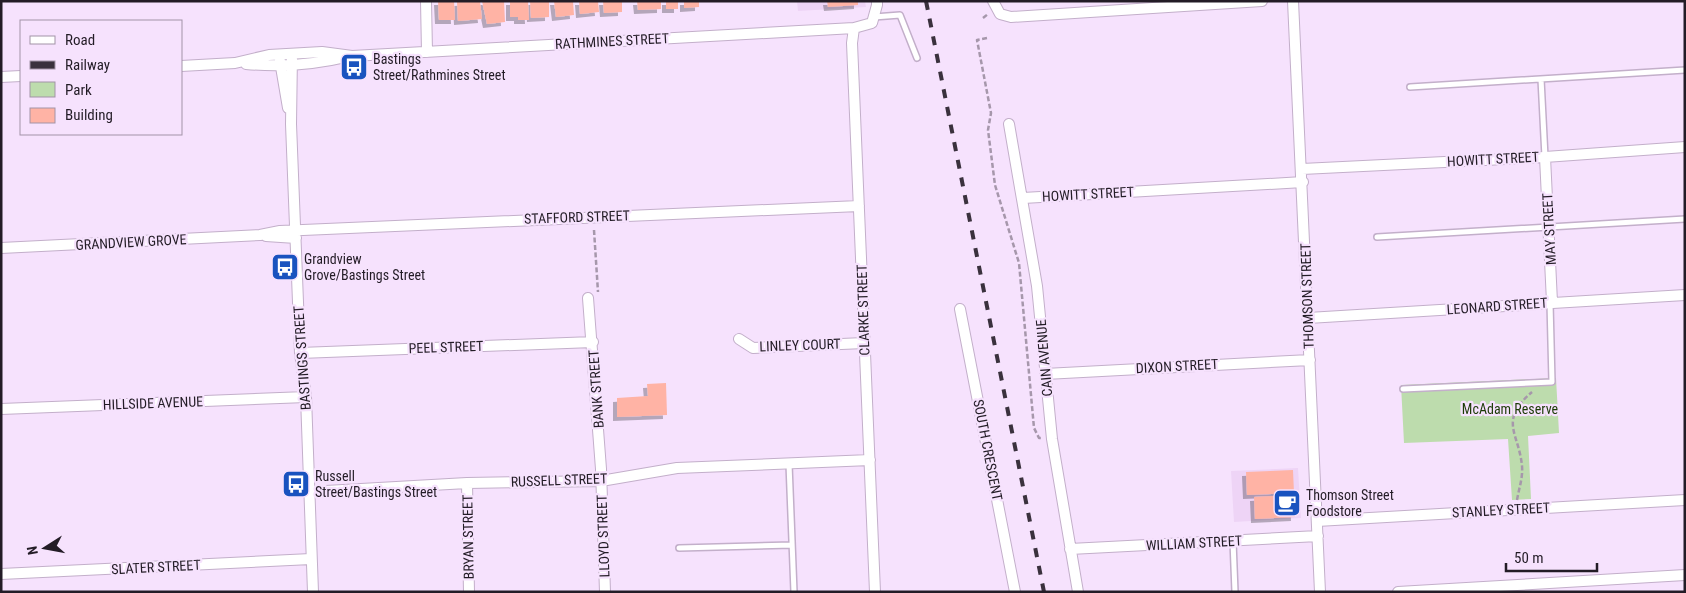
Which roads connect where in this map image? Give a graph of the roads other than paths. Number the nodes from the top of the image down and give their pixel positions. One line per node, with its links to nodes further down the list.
1 (426, 1): 8 (street)
2 (877, 1): 6 (street)
3 (1262, 1): 5 (street)
4 (1292, 1): 26 (street, THOMSON STREET)
5 (993, 3)
6 (873, 20): 7 (street, RATHMINES STREET); 12 (lane)
7 (854, 28): 8 (street, RATHMINES STREET); 29 (street, CLARKE STREET)
8 (427, 52): 11 (street, RATHMINES STREET)
9 (292, 54): 10 (street, RATHMINES STREET); 11 (street, RATHMINES STREET); 14 (street, BASTINGS STREET)
10 (279, 55): 13 (street, RATHMINES STREET); 16 (street, BASTINGS STREET)
11 (352, 56): 14 (street, RATHMINES STREET)
12 (917, 58)
13 (235, 63): 15 (street, RATHMINES STREET); 16 (street, RATHMINES STREET)
14 (293, 65): 16 (street, RATHMINES STREET); 22 (street, BASTINGS STREET)
15 (182, 66)
16 (280, 66): 22 (street, BASTINGS STREET)
17 (1685, 70): 20 (lane)
18 (20, 76): 19 (street)
19 (1, 77)
20 (1541, 78): 21 (lane); 25 (lane)
21 (1410, 87)
22 (291, 124): 32 (street, BASTINGS STREET)
23 (1009, 124): 28 (street, CAIN AVENUE)
24 (1685, 147): 25 (street, HOWITT STREET)
25 (1546, 157): 26 (street, HOWITT STREET); 31 (street, MAY STREET)
26 (1302, 169): 27 (street, THOMSON STREET)
27 (1303, 182): 28 (street, HOWITT STREET); 39 (street, THOMSON STREET)
28 (1023, 198): 45 (street, CAIN AVENUE)
29 (859, 206): 32 (street, STAFFORD STREET); 42 (street, CLARKE STREET)
30 (1685, 219): 31 (lane)
31 (1549, 227): 33 (lane); 37 (street, MAY STREET)
32 (296, 234): 34 (street, GRANDVIEW GROVE); 43 (street, BASTINGS STREET)
33 (1377, 237)
34 (1, 248)
35 (1685, 295): 37 (street, LEONARD STREET)
36 (588, 298): 41 (street, BANK STREET)
37 (1551, 302): 39 (street, LEONARD STREET); 46 (lane)
38 (960, 309): 69 (street, SOUTH CRESCENT)
39 (1308, 318): 44 (street, THOMSON STREET)
40 (738, 339): 42 (street, LINLEY COURT)
41 (593, 342): 43 (street, PEEL STREET); 51 (street, BANK STREET)
42 (864, 343): 49 (street, CLARKE STREET)
43 (300, 353): 47 (street, BASTINGS STREET)
44 (1310, 360): 45 (street, DIXON STREET); 55 (street, THOMSON STREET)
45 (1045, 374): 60 (street, CAIN AVENUE)
46 (1403, 389)
47 (306, 397): 48 (street, HILLSIDE AVENUE); 53 (street, BASTINGS STREET)
48 (1, 410)
49 (870, 460): 50 (street, RUSSELL STREET); 68 (street, CLARKE STREET)
50 (789, 464): 51 (street, RUSSELL STREET); 58 (lane)
51 (601, 481): 52 (street, RUSSELL STREET); 66 (street, LLOYD STREET)
52 (467, 482): 53 (street, RUSSELL STREET); 65 (street, BRYAN STREET)
53 (308, 492): 61 (street, BASTINGS STREET)
54 (1685, 500): 55 (street, STANLEY STREET)
55 (1317, 520): 56 (street, THOMSON STREET)
56 (1318, 536): 57 (street, WILLIAM STREET); 72 (street, THOMSON STREET)
57 (1233, 541): 60 (street, WILLIAM STREET); 71 (lane)
58 (792, 545): 59 (lane); 67 (lane)
59 (679, 548)
60 (1070, 549): 70 (street, CAIN AVENUE)
61 (312, 559): 62 (street, SLATER STREET); 64 (street, BASTINGS STREET)
62 (1, 574)
63 (1685, 575): 73 (street)
64 (313, 592)
65 (469, 592)
66 (605, 592)
67 (794, 592)
68 (875, 592)
69 (1015, 592)
70 (1078, 592)
71 (1235, 592)
72 (1320, 592)
73 (1398, 592)

